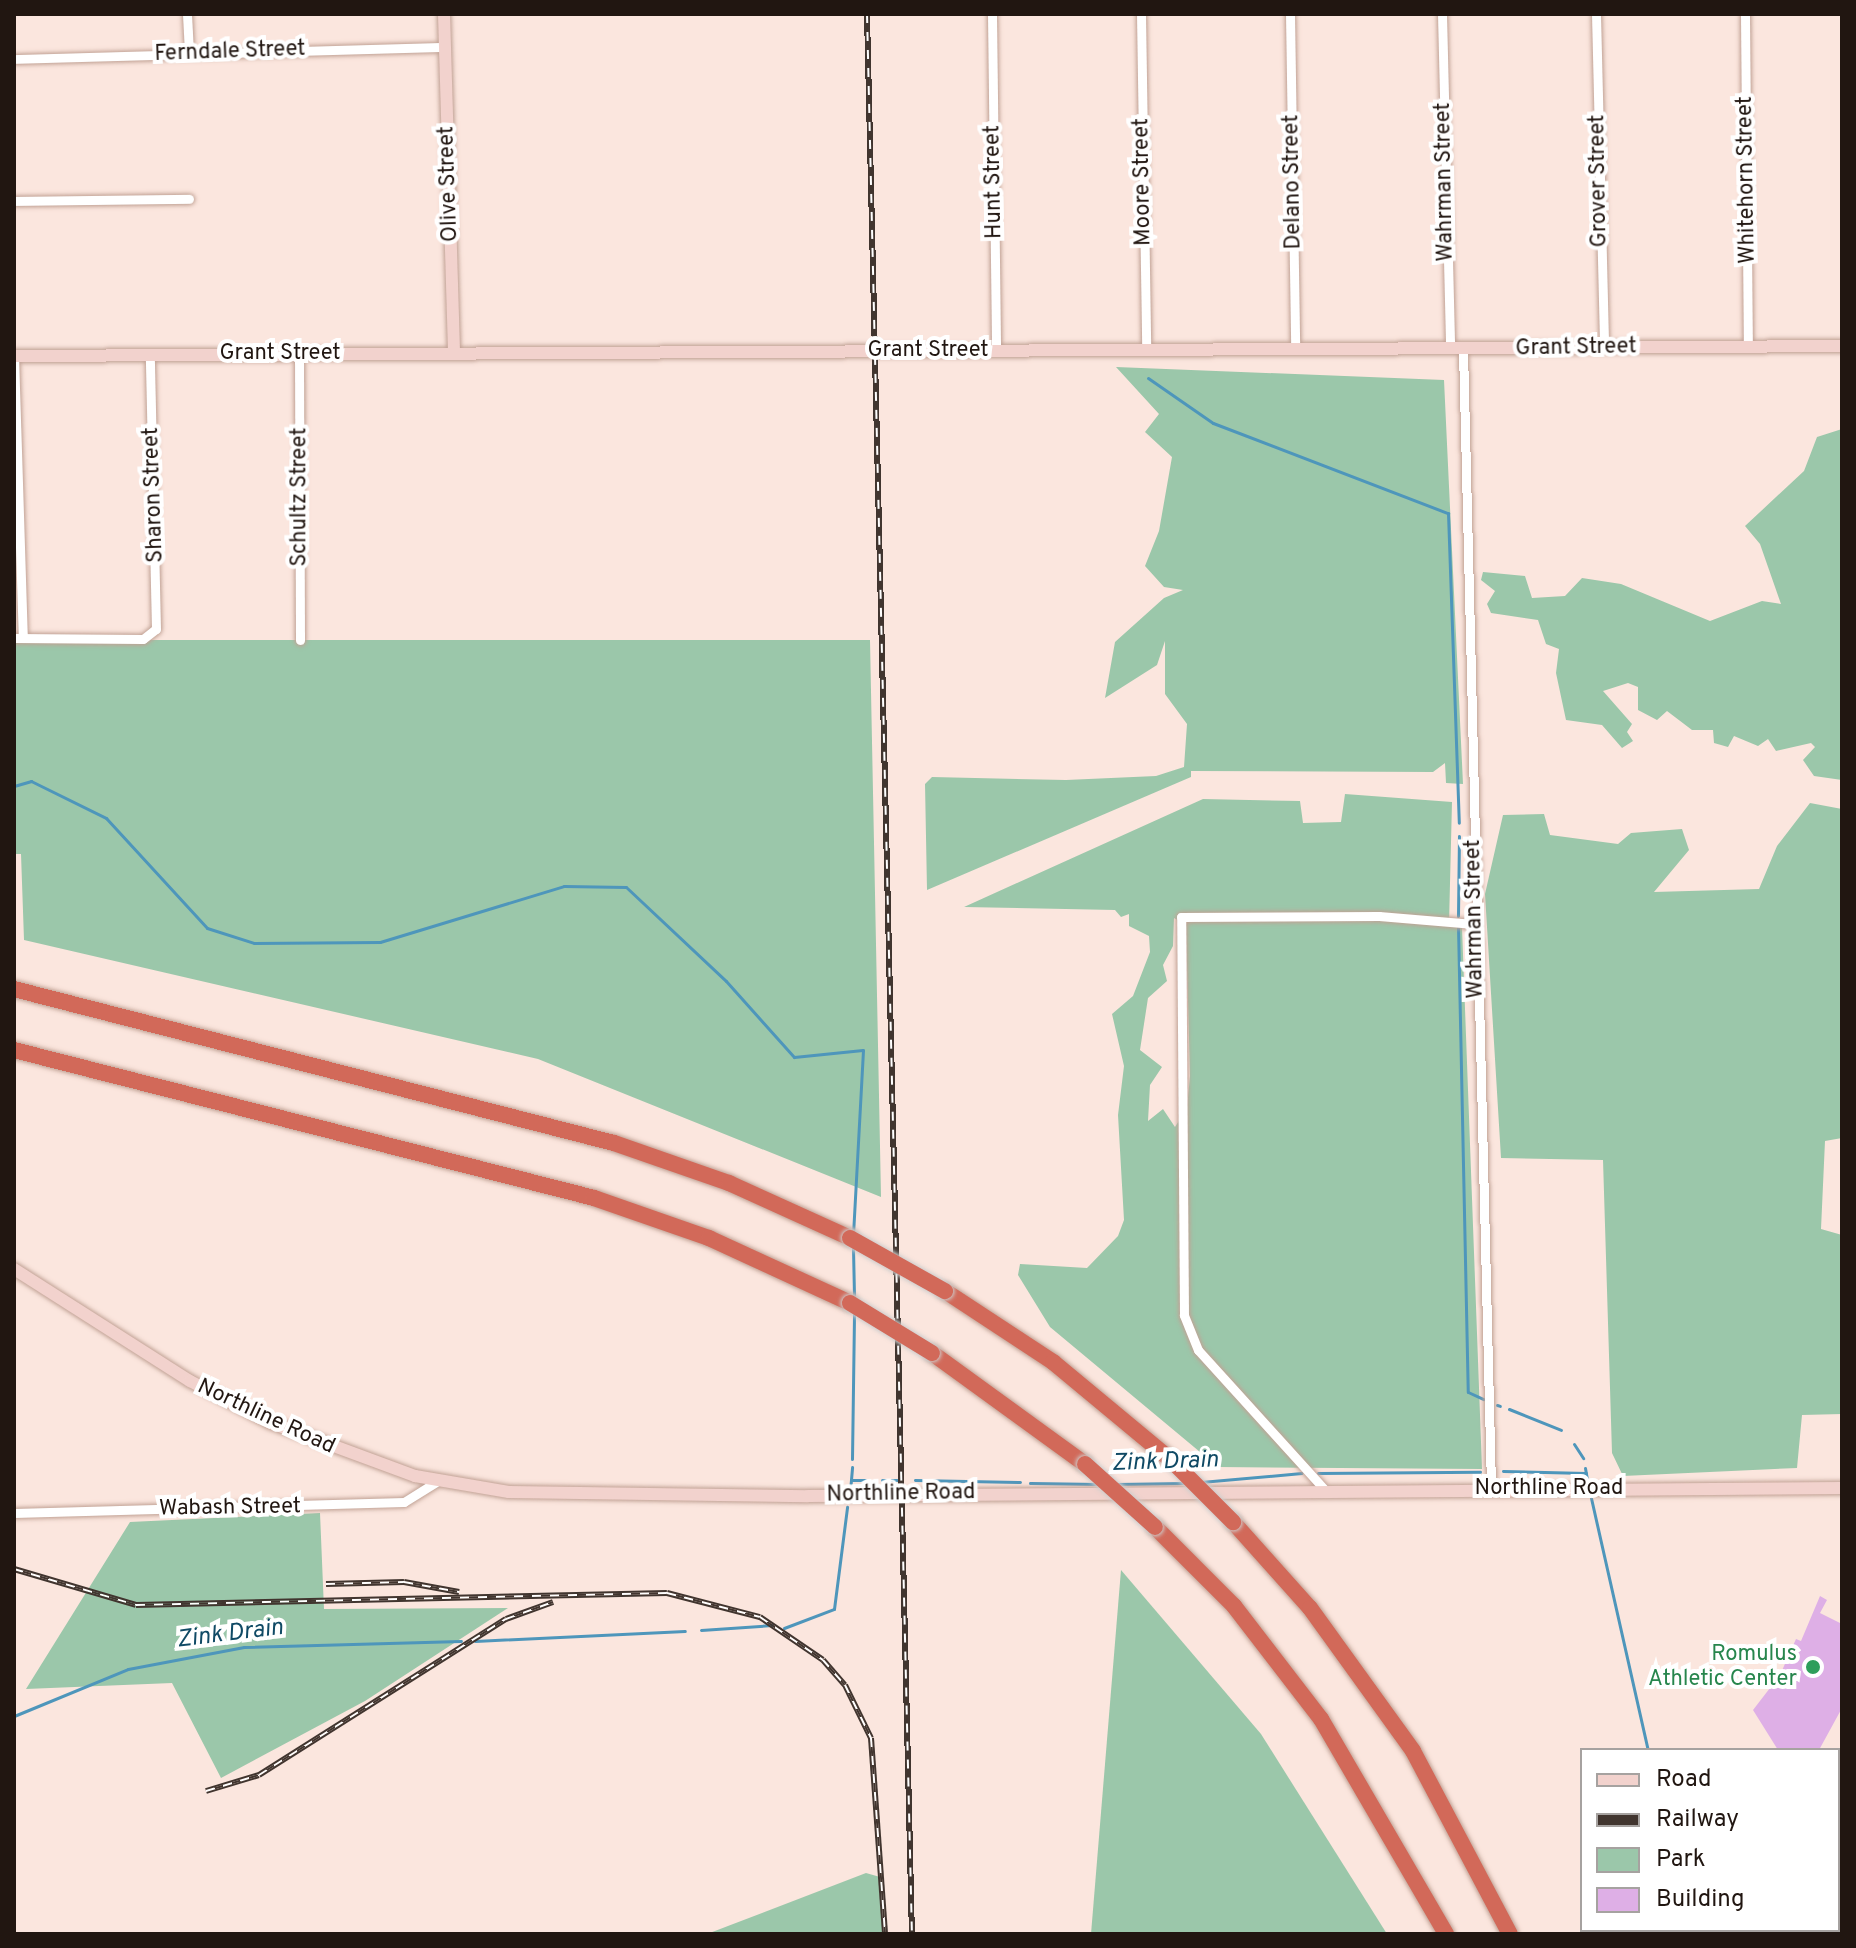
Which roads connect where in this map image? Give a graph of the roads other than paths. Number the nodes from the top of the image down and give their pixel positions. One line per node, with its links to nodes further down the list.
1 (187, 14): 10 (street)
2 (444, 14): 9 (street, Olive Street)
3 (992, 14): 19 (street, Hunt Street)
4 (1141, 14): 20 (street, Moore Street)
5 (1290, 14): 17 (street, Delano Street)
6 (1442, 14): 18 (street, Wahrman Street)
7 (1596, 14): 15 (street, Grover Street)
8 (1745, 14): 16 (street, Whitehorn Street)
9 (445, 47): 10 (street, Ferndale Street); 21 (street, Olive Street)
10 (189, 53): 11 (street, Ferndale Street)
11 (14, 59)
12 (189, 199): 13 (street)
13 (14, 201)
14 (1842, 346): 16 (street, Grant Street)
15 (1604, 347): 16 (street, Grant Street); 18 (street, Grant Street)
16 (1748, 347)
17 (1295, 349): 18 (street, Grant Street); 20 (street, Grant Street)
18 (1456, 349): 27 (street, Wahrman Street)
19 (996, 350): 20 (street, Grant Street); 21 (street, Grant Street)
20 (1146, 350)
21 (454, 353): 22 (street, Grant Street)
22 (299, 354): 24 (street, Grant Street); 26 (street, Schultz Street)
23 (14, 356): 24 (street, Grant Street); 25 (street)
24 (150, 356): 25 (street, Sharon Street)
25 (18, 638)
26 (300, 640)
27 (1474, 924): 33 (street, Wahrman Street); 34 (street)
28 (14, 989): 37 (highway, bridge)
29 (14, 1050): 36 (highway, bridge)
30 (14, 1269): 31 (street, Northline Road)
31 (437, 1481): 34 (street, Northline Road); 35 (street, Wabash Street)
32 (1842, 1488): 33 (street, Northline Road)
33 (1491, 1489): 34 (street, Northline Road)
34 (1325, 1490)
35 (14, 1513)
36 (1446, 1934)
37 (1510, 1934)

